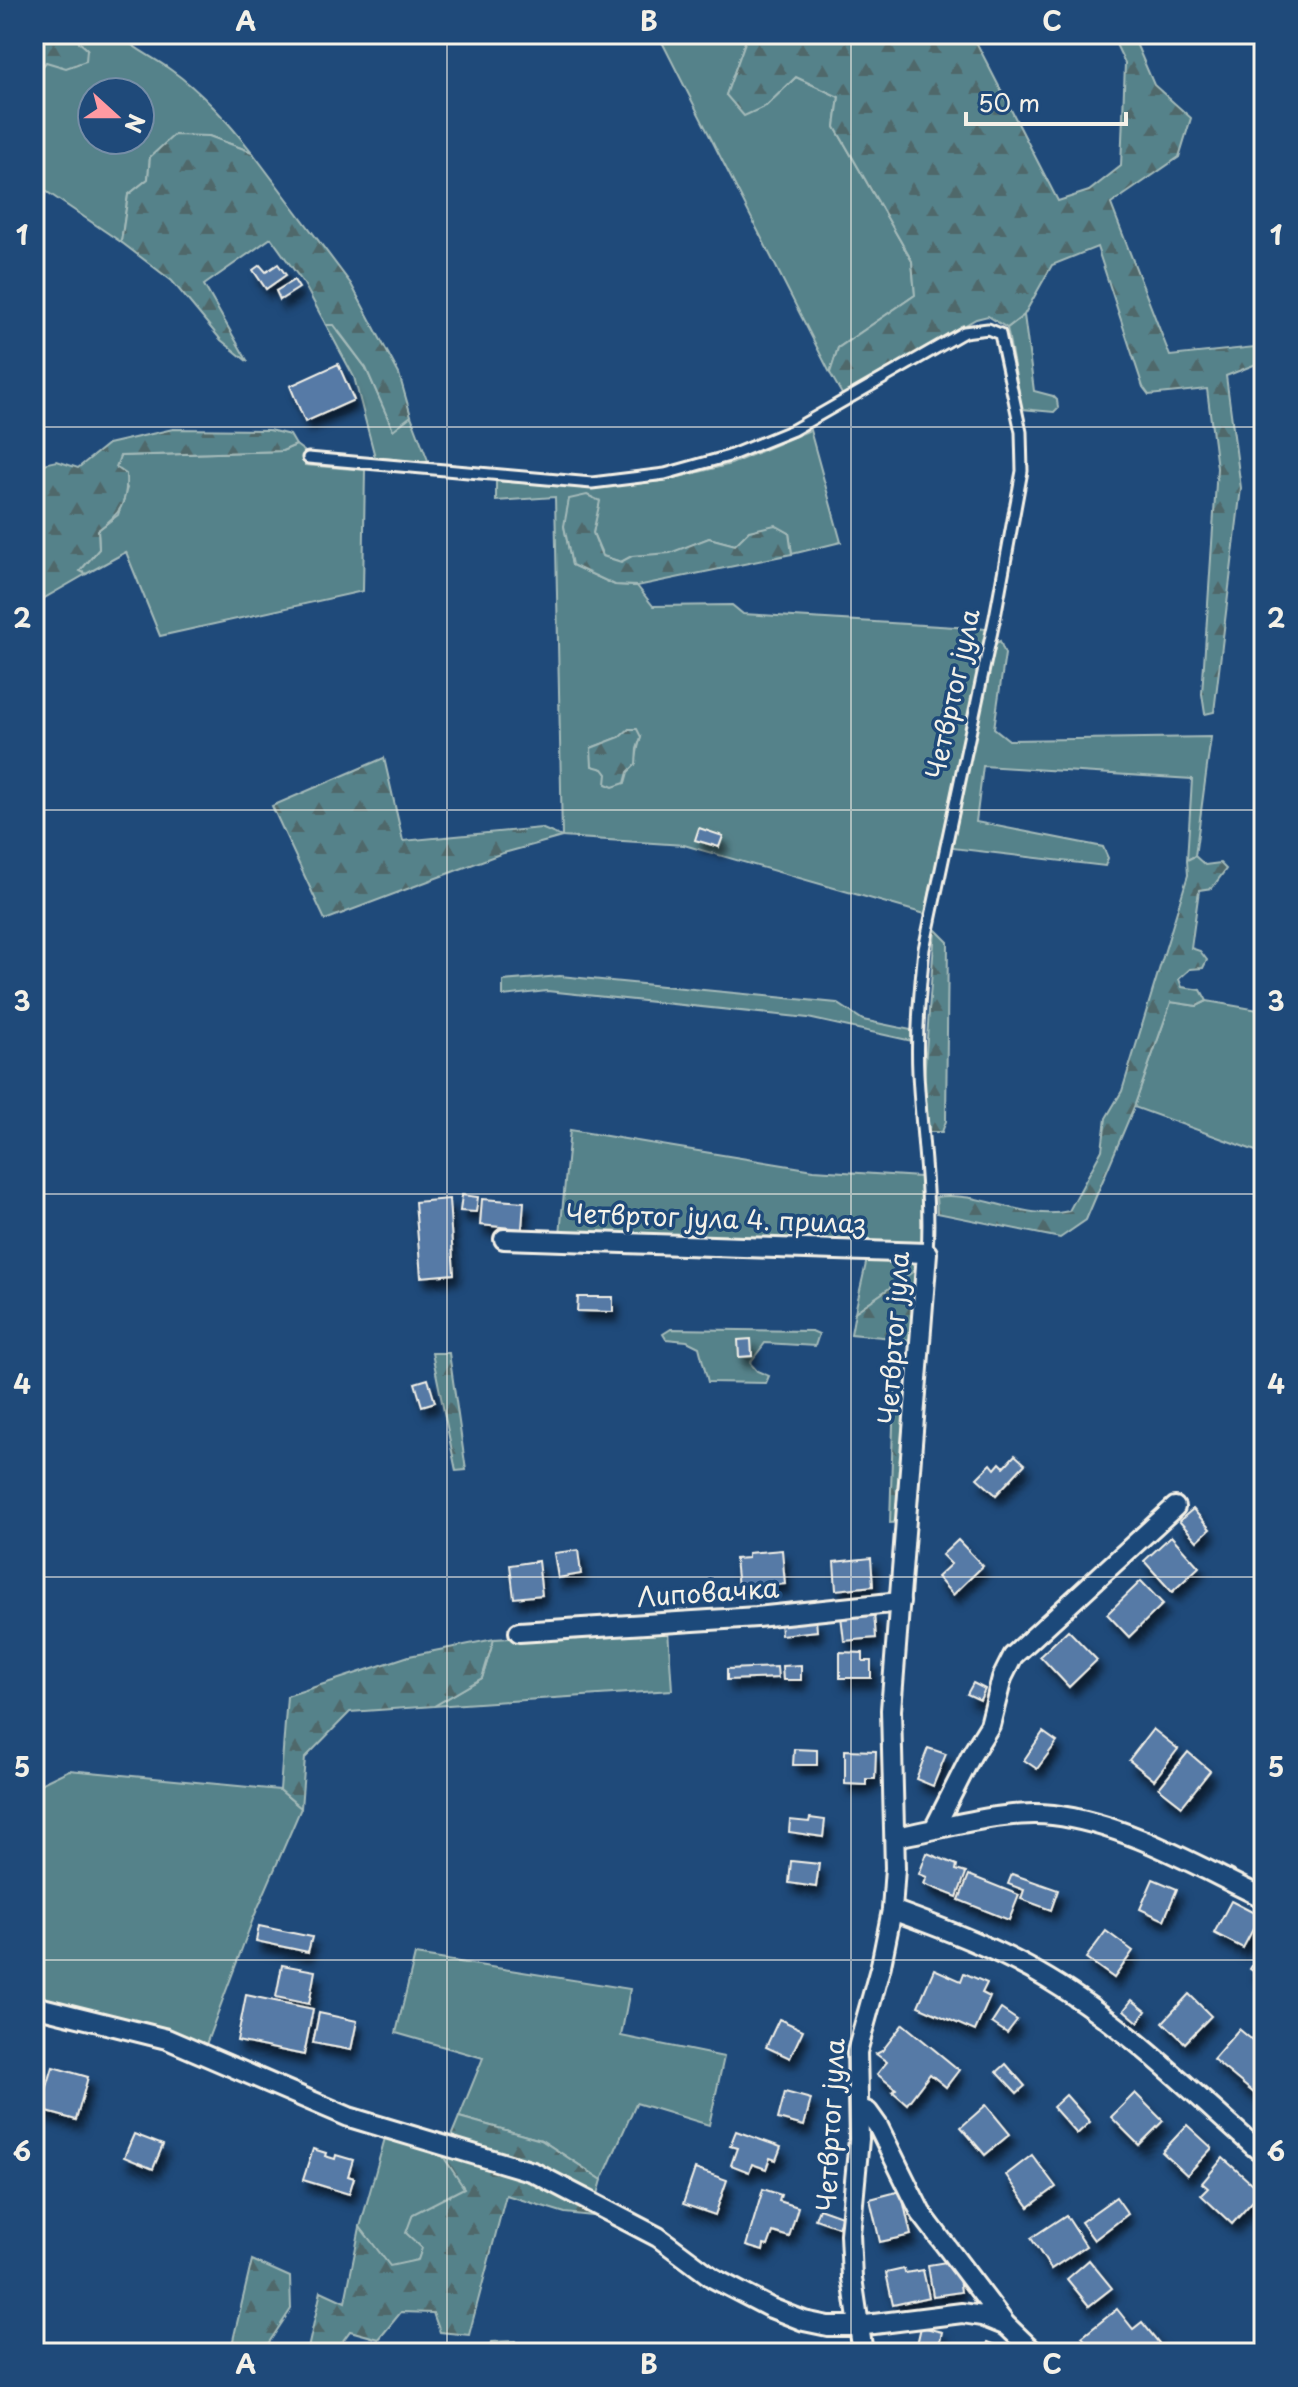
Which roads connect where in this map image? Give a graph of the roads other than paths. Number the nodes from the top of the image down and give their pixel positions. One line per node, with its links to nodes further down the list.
1 (308, 458): 3 (lane, Четвртог јула)
2 (504, 1239): 3 (street, Четвртог јула 4. прилаз)
3 (927, 1253): 5 (street, Четвртог јула)
4 (1175, 1507): 7 (street)
5 (900, 1602): 6 (street, Липовачка); 8 (street, Четвртог јула)
6 (519, 1632)
7 (935, 1827): 8 (street); 9 (street)
8 (895, 1837): 10 (street, Четвртог јула)
9 (1264, 1898)
10 (892, 1910): 12 (street, Четвртог јула); 13 (street)
11 (34, 2006): 14 (street)
12 (860, 2109): 14 (street, Четвртог јула); 15 (street)
13 (1257, 2149)
14 (858, 2326): 15 (street); 16 (street, Четвртог јула)
15 (1007, 2326): 17 (street)
16 (863, 2353)
17 (1035, 2353)

